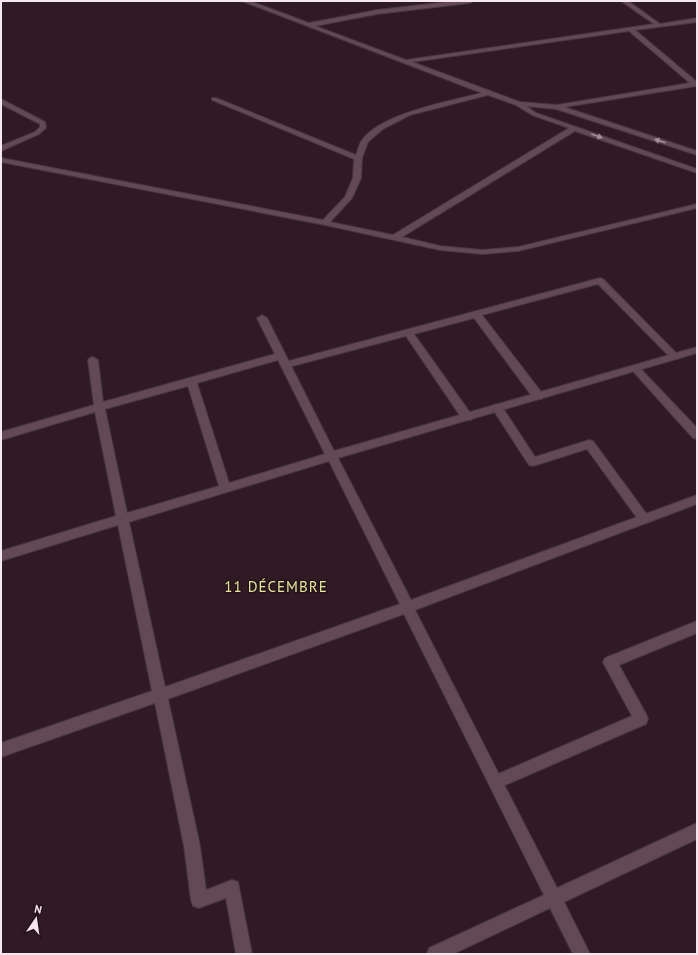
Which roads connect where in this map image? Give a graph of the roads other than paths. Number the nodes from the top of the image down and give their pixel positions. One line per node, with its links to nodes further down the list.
1 (244, 1): 5 (street)
2 (470, 1): 5 (street)
3 (624, 1): 6 (street)
4 (697, 20): 6 (street)
5 (309, 25): 8 (street)
6 (660, 26): 7 (street)
7 (631, 30): 8 (street); 9 (street)
8 (405, 61): 10 (street)
9 (696, 84): 14 (street)
10 (488, 93): 13 (street); 19 (street)
11 (214, 99): 19 (street)
12 (1, 101): 17 (street)
13 (518, 104): 14 (street); 15 (street)
14 (557, 107): 15 (street); 18 (street, one-way to 14)
15 (534, 114): 16 (street)
16 (574, 128): 21 (street, one-way to 21); 24 (street)
17 (1, 149)
18 (697, 153)
19 (358, 158): 23 (street)
20 (1, 160): 23 (street)
21 (697, 171)
22 (697, 206): 24 (street)
23 (325, 224): 24 (street)
24 (395, 238)
25 (476, 314): 27 (street); 29 (street); 34 (street)
26 (262, 318): 31 (street)
27 (408, 332): 31 (street); 37 (street)
28 (697, 350): 29 (street)
29 (675, 357): 32 (street)
30 (93, 360): 35 (street)
31 (283, 360): 33 (street); 40 (street)
32 (635, 368): 34 (street); 38 (street)
33 (191, 381): 35 (street); 41 (street)
34 (538, 396): 36 (street)
35 (99, 407): 39 (street); 43 (street)
36 (497, 408): 37 (street); 44 (street)
37 (467, 417): 40 (street)
38 (697, 435)
39 (1, 436)
40 (332, 456): 41 (street); 46 (street)
41 (225, 488): 43 (street)
42 (697, 499): 44 (street)
43 (123, 519): 45 (street); 48 (street)
44 (644, 519): 46 (street)
45 (1, 556)
46 (408, 607): 48 (street); 50 (street)
47 (697, 627): 50 (street)
48 (160, 695): 49 (street); 53 (street)
49 (1, 750)
50 (496, 782): 52 (street)
51 (697, 831): 52 (street)
52 (555, 898): 54 (street); 55 (street)
53 (244, 954)
54 (435, 954)
55 (582, 954)

